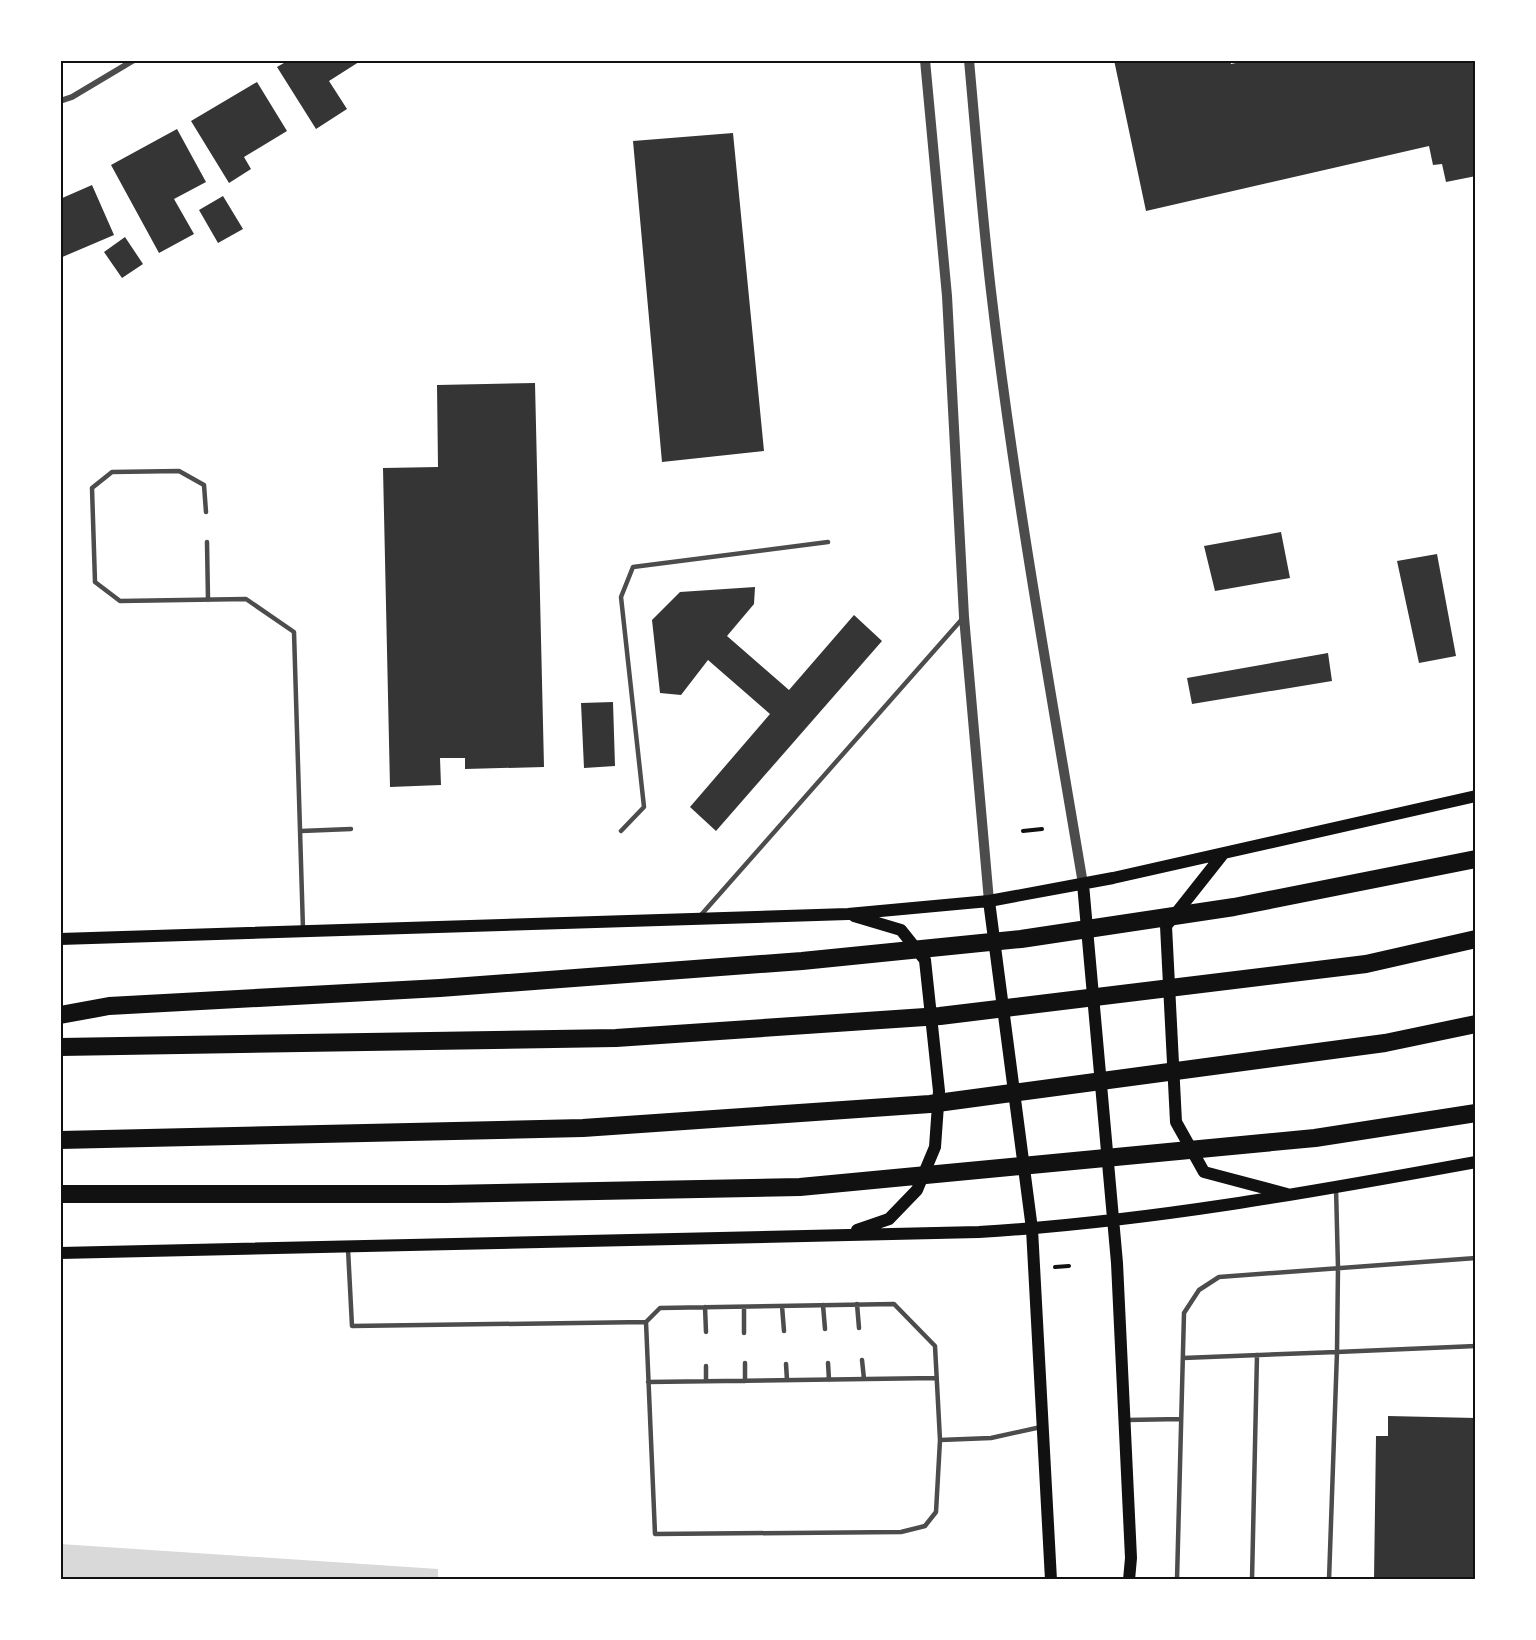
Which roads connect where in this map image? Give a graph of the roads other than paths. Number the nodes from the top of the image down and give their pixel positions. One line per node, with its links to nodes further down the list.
1 (134, 60): 4 (street)
2 (925, 60): 9 (street)
3 (969, 60): 16 (street)
4 (60, 101)
5 (206, 512): 8 (lane)
6 (207, 542): 8 (lane)
7 (828, 542): 13 (lane)
8 (208, 600): 12 (lane)
9 (964, 617): 17 (street); 19 (lane)
10 (1476, 796): 14 (main road)
11 (351, 829): 12 (lane)
12 (301, 831): 20 (lane)
13 (621, 831)
14 (1223, 854): 16 (main road); 31 (main road)
15 (1476, 859): 23 (highway)
16 (1083, 884): 17 (main road); 32 (main road)
17 (989, 901): 18 (main road); 33 (main road)
18 (848, 914): 19 (main road); 34 (main road)
19 (697, 920): 20 (main road)
20 (303, 932): 21 (main road)
21 (60, 939)
22 (1476, 939): 25 (highway)
23 (60, 1015)
24 (1476, 1024): 27 (highway)
25 (60, 1047)
26 (1476, 1113): 30 (highway)
27 (60, 1140)
28 (1476, 1162): 29 (main road)
29 (1336, 1188): 31 (main road); 38 (lane)
30 (60, 1194)
31 (1294, 1196): 32 (main road)
32 (1113, 1220): 33 (main road); 66 (main road)
33 (1032, 1229): 34 (main road); 68 (main road)
34 (844, 1234): 35 (main road)
35 (348, 1246): 36 (main road); 44 (lane)
36 (60, 1252)
37 (1476, 1258): 38 (lane)
38 (1338, 1268): 51 (lane); 53 (lane)
39 (857, 1304): 40 (lane); 45 (lane); 59 (lane)
40 (823, 1305): 41 (lane); 46 (lane)
41 (782, 1306): 43 (lane); 47 (lane)
42 (705, 1307): 43 (lane); 44 (lane); 48 (lane)
43 (744, 1307): 49 (lane)
44 (646, 1322): 65 (lane)
45 (859, 1328)
46 (825, 1329)
47 (783, 1331)
48 (706, 1332)
49 (744, 1333)
50 (1476, 1346): 51 (lane)
51 (1337, 1352): 52 (lane); 74 (lane)
52 (1257, 1355): 53 (lane); 73 (lane)
53 (1183, 1358): 67 (lane)
54 (862, 1360): 60 (lane)
55 (745, 1363): 64 (lane)
56 (828, 1363): 62 (lane)
57 (786, 1364): 61 (lane)
58 (706, 1366): 63 (lane)
59 (936, 1378): 60 (lane); 69 (lane)
60 (864, 1379): 62 (lane)
61 (787, 1380): 62 (lane); 64 (lane)
62 (829, 1380)
63 (706, 1381): 64 (lane); 65 (lane)
64 (745, 1381)
65 (648, 1382): 69 (lane)
66 (1124, 1419): 67 (lane); 71 (main road)
67 (1181, 1419): 72 (lane)
68 (1043, 1426): 69 (lane); 70 (main road)
69 (940, 1440)
70 (1051, 1580)
71 (1129, 1580)
72 (1177, 1580)
73 (1252, 1580)
74 (1329, 1580)

